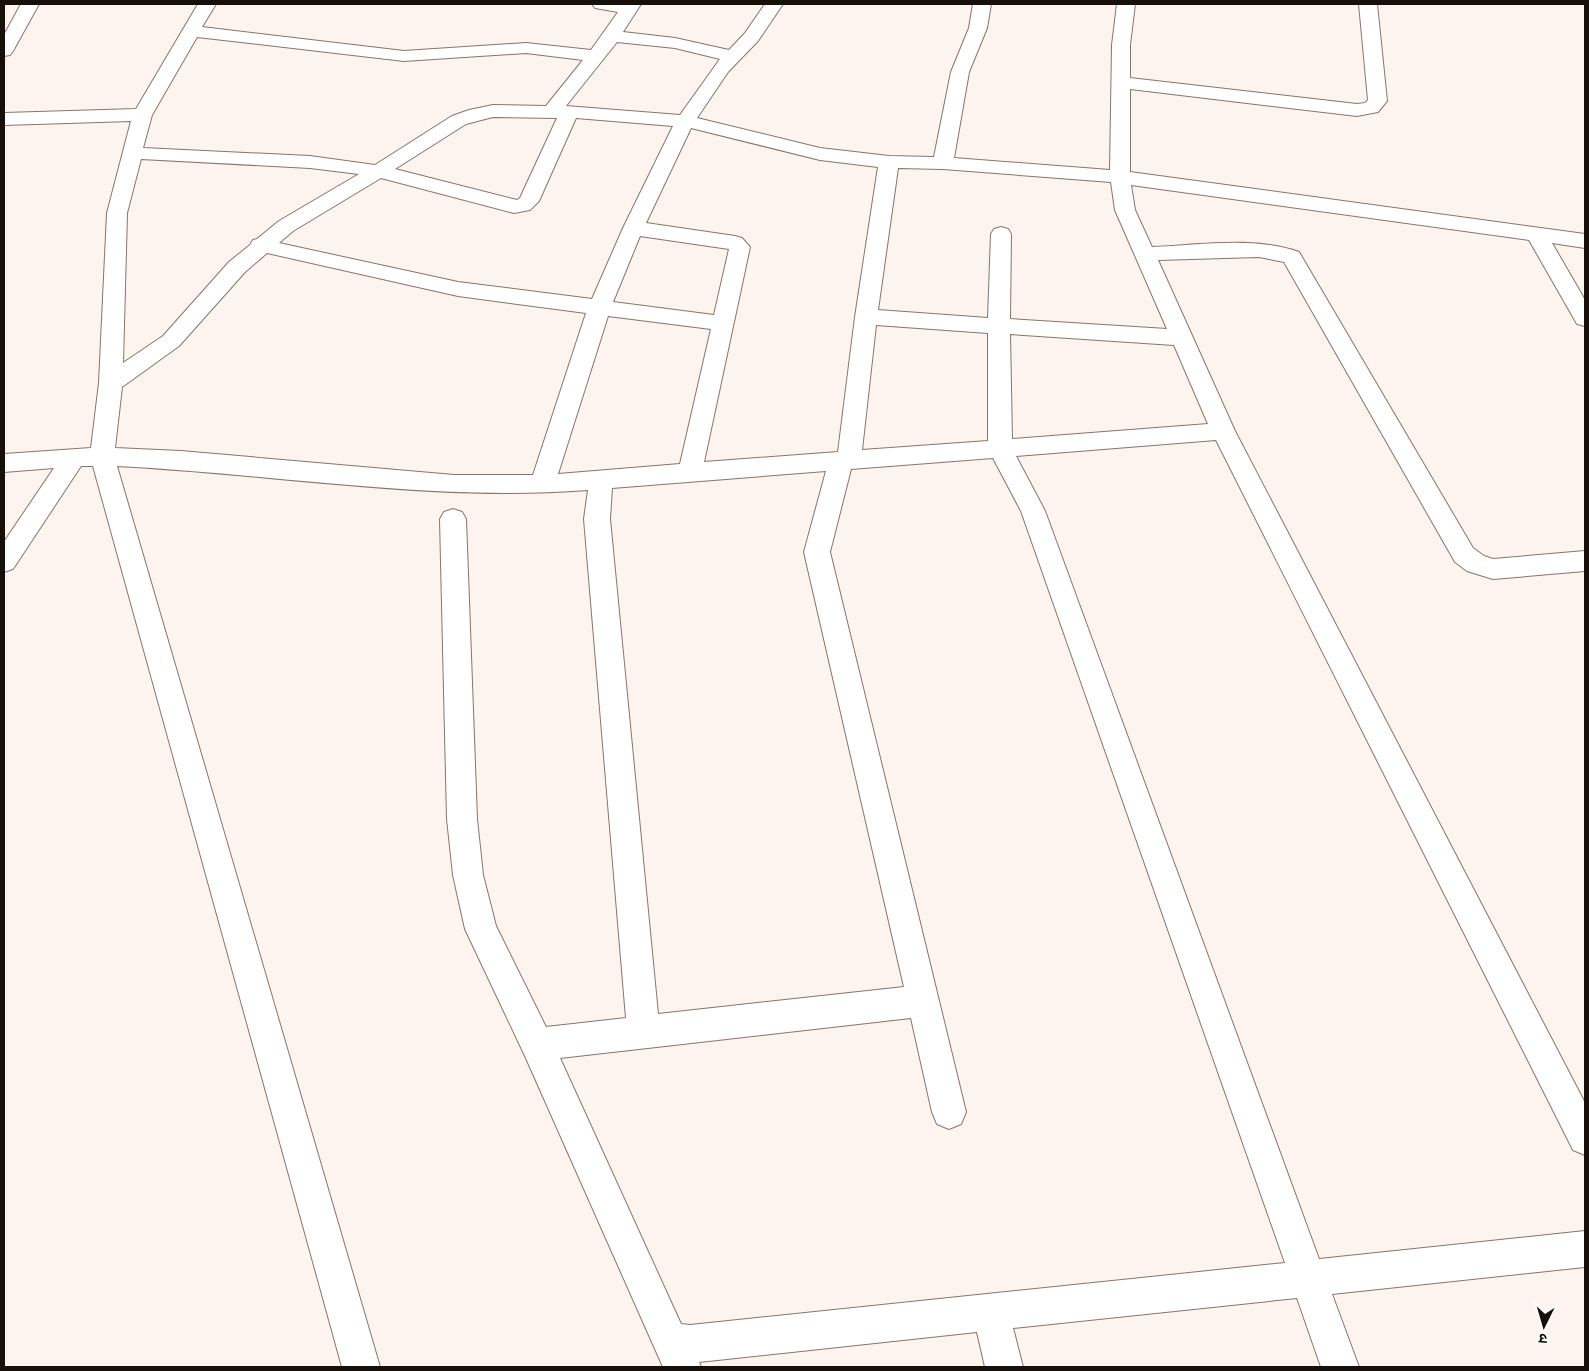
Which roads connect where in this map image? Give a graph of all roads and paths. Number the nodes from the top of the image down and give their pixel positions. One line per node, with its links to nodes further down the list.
1 (30, 4): 11 (street)
2 (208, 4): 9 (street)
3 (601, 4): 8 (street)
4 (774, 4): 13 (street)
5 (982, 4): 21 (street)
6 (1126, 4): 14 (street)
7 (1368, 4): 14 (street)
8 (631, 6): 10 (street)
9 (191, 31): 12 (street); 16 (street)
10 (612, 36): 12 (street); 13 (street)
11 (4, 51)
12 (596, 56): 15 (street)
13 (732, 56): 18 (street)
14 (1121, 82): 23 (street)
15 (561, 111): 18 (street); 22 (street); 22 (street)
16 (142, 115): 17 (street); 19 (street)
17 (4, 119)
18 (685, 121): 20 (street); 24 (street)
19 (131, 153): 22 (street); 36 (street)
20 (889, 162): 21 (street); 31 (street)
21 (942, 163): 23 (street)
22 (378, 171): 28 (street)
23 (1120, 177): 26 (street); 29 (street)
24 (633, 228): 30 (street); 33 (street)
25 (1001, 234): 34 (street)
26 (1537, 235): 27 (street); 32 (street)
27 (1585, 240)
28 (260, 246): 30 (street); 36 (street)
29 (1145, 254): 35 (street); 46 (street)
30 (598, 308): 33 (street); 44 (street)
31 (866, 317): 34 (street); 40 (street)
32 (1585, 319)
33 (722, 324): 42 (street)
34 (999, 326): 35 (street); 38 (street)
35 (1182, 338): 37 (street)
36 (111, 383): 39 (street)
37 (1223, 431): 38 (street); 52 (street)
38 (1000, 448): 40 (street); 54 (street)
39 (88, 457): 41 (street); 44 (street); 47 (street); 57 (street)
40 (849, 460): 42 (street); 48 (street)
41 (4, 463)
42 (690, 472): 43 (street)
43 (601, 479): 44 (street); 49 (street)
44 (542, 484)
45 (453, 519): 50 (street)
46 (1585, 561)
47 (4, 562)
48 (923, 1001): 49 (street); 51 (street)
49 (643, 1032): 50 (street)
50 (537, 1044): 56 (street)
51 (949, 1112)
52 (1585, 1138)
53 (1585, 1249): 54 (street)
54 (1309, 1279): 55 (street); 59 (street)
55 (992, 1312): 56 (street); 58 (street)
56 (676, 1354)
57 (361, 1367)
58 (1004, 1367)
59 (1340, 1367)

